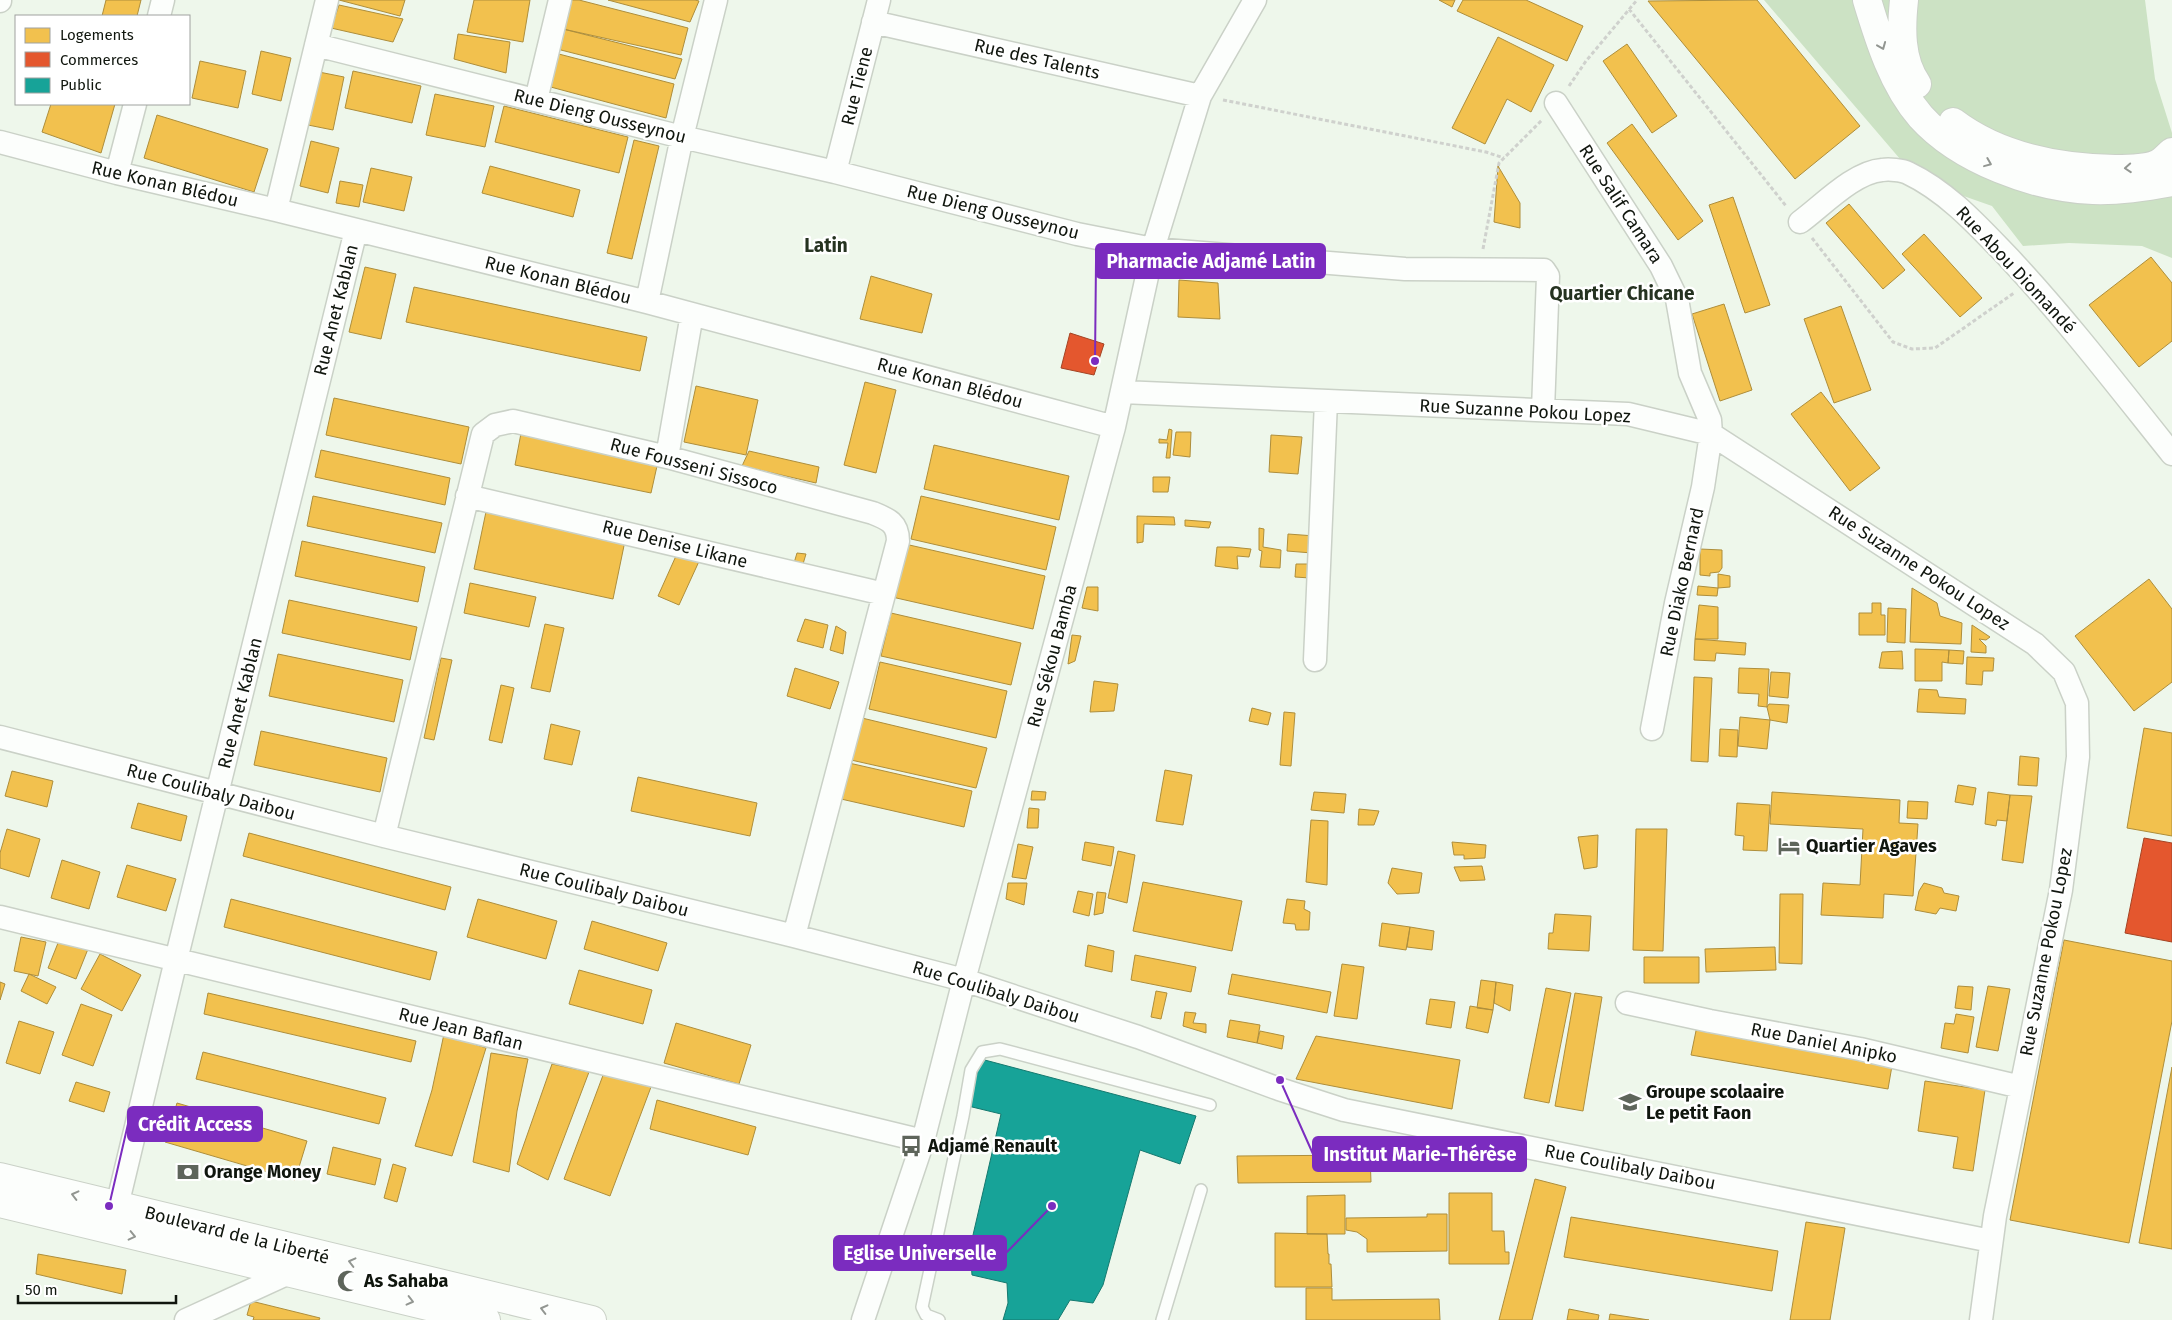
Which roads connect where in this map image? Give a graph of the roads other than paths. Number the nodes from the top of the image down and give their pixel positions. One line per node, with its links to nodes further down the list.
1 (163, 0): 9 (street)
2 (327, 0): 11 (street)
3 (560, 0): 13 (street)
4 (716, 0): 16 (street)
5 (878, 0): 10 (street, Rue Tiene)
6 (1255, 0): 12 (street, Rue Sékou Bamba)
7 (1867, 0): 19 (main road, one-way to 19)
8 (1904, 0): 19 (main road, one-way to 8)
9 (159, 15)
10 (873, 22): 12 (street, Rue des Talents); 18 (street, Rue Tiene)
11 (316, 45): 13 (street, Rue Dieng Ousseynou); 21 (street)
12 (1200, 96): 24 (street, Rue Sékou Bamba)
13 (536, 100): 16 (street, Rue Dieng Ousseynou)
14 (1556, 103): 31 (street, Rue Salif Camara)
15 (135, 105): 20 (street)
16 (682, 136): 18 (street, Rue Dieng Ousseynou); 25 (street)
17 (0, 142): 20 (street, Rue Konan Blédou)
18 (835, 172): 24 (street, Rue Dieng Ousseynou)
19 (2168, 172)
20 (117, 173): 21 (street, Rue Konan Blédou)
21 (276, 210): 23 (street, Rue Konan Blédou)
22 (1800, 222): 32 (street, Rue Abou Diomandé)
23 (356, 230): 25 (street, Rue Konan Blédou); 39 (street, Rue Anet Kablan)
24 (1153, 249): 27 (street, Rue Sékou Bamba); 29 (street, Rue Dieng Ousseynou)
25 (647, 302): 26 (street, Rue Konan Blédou)
26 (692, 314): 30 (street, Rue Konan Blédou); 33 (street)
27 (1122, 392): 28 (street, Rue Suzanne Pokou Lopez); 30 (street, Rue Sékou Bamba)
28 (1326, 401): 29 (street, Rue Suzanne Pokou Lopez); 36 (street)
29 (1544, 410): 31 (street, Rue Suzanne Pokou Lopez)
30 (1114, 427): 44 (street, Rue Sékou Bamba)
31 (1711, 434): 37 (street, Rue Diako Bernard); 46 (street, Rue Suzanne Pokou Lopez)
32 (2172, 454)
33 (667, 457): 34 (street, Rue Fousseni Sissoco); 35 (street, Rue Fousseni Sissoco)
34 (467, 496): 35 (street, Rue Denise Likane); 40 (street, Rue Fousseni Sissoco)
35 (884, 594): 42 (street, Rue Fousseni Sissoco)
36 (1315, 660)
37 (1652, 729)
38 (0, 737): 39 (street, Rue Coulibaly Daibou)
39 (217, 794): 40 (street, Rue Coulibaly Daibou); 43 (street, Rue Anet Kablan)
40 (384, 836): 42 (street, Rue Coulibaly Daibou)
41 (0, 917): 43 (street, Rue Jean Baflan)
42 (794, 936): 44 (street, Rue Coulibaly Daibou)
43 (176, 960): 48 (street, Rue Jean Baflan); 52 (street, Rue Anet Kablan)
44 (964, 980): 48 (street, Rue Sékou Bamba); 53 (street, Rue Coulibaly Daibou)
45 (1627, 1003): 46 (street, Rue Daniel Anipko)
46 (2021, 1086): 53 (street, Rue Suzanne Pokou Lopez)
47 (1210, 1105): 59 (lane)
48 (923, 1141): 58 (street, Rue Sékou Bamba)
49 (0, 1177): 52 (main road, Boulevard de la Liberté, one-way to 49)
50 (1202, 1190): 60 (lane)
51 (0, 1203): 54 (main road, Boulevard de la Liberté, one-way to 54)
52 (118, 1206): 57 (main road, Boulevard de la Liberté, one-way to 52)
53 (1991, 1241): 61 (street, Rue Suzanne Pokou Lopez)
54 (291, 1272): 55 (street); 56 (main road, Boulevard de la Liberté, one-way to 56)
55 (186, 1320)
56 (486, 1320)
57 (592, 1320)
58 (863, 1320)
59 (939, 1320)
60 (1162, 1320)
61 (1981, 1320)

